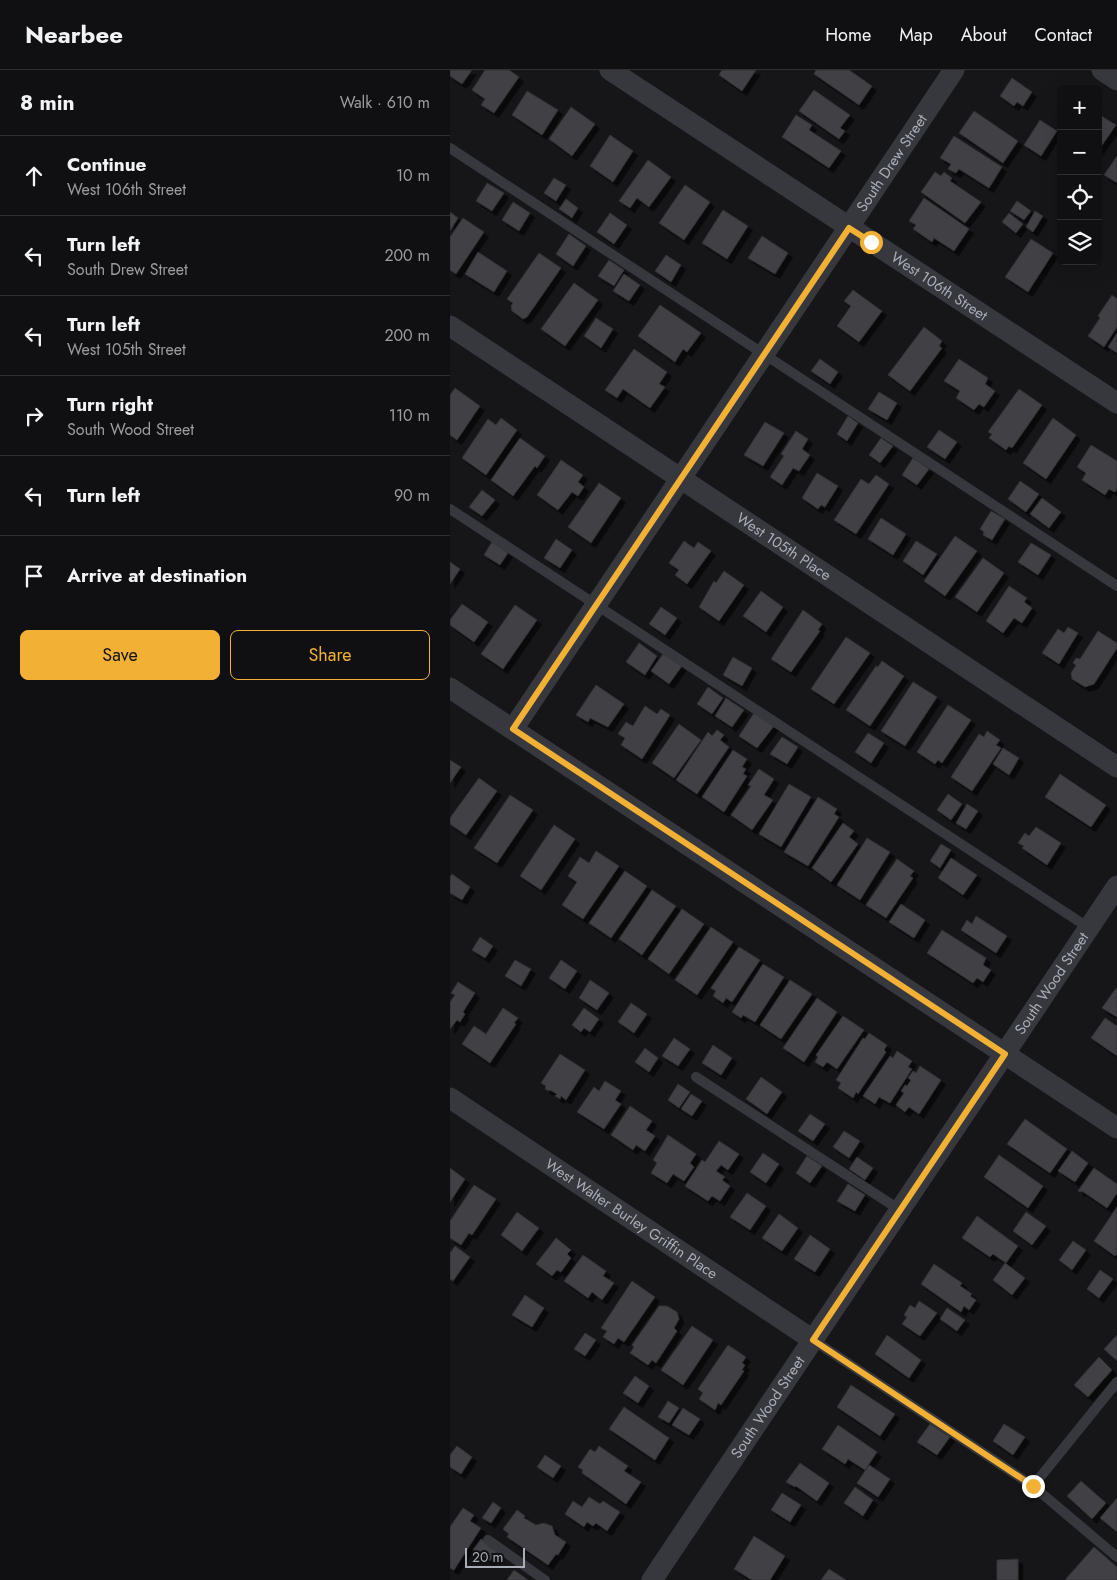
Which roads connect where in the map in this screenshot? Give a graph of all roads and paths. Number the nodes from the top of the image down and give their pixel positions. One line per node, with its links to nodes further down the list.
1 (610, 70): 6 (street, West 106th Street)
2 (954, 70): 6 (street, South Drew Street)
3 (1102, 70): 4 (street)
4 (1117, 80)
5 (450, 148): 8 (lane)
6 (849, 228): 8 (street, South Drew Street); 9 (street, West 106th Street)
7 (450, 326): 10 (street, West 105th Place)
8 (764, 354): 10 (street, South Drew Street); 12 (lane)
9 (1117, 403)
10 (680, 479): 13 (street, South Drew Street); 16 (street, West 105th Place)
11 (450, 510): 13 (lane)
12 (1117, 586)
13 (596, 605): 15 (street, South Drew Street); 18 (lane)
14 (450, 688): 15 (street)
15 (513, 729): 19 (street)
16 (1117, 767)
17 (1117, 886): 18 (street, South Wood Street)
18 (1089, 928): 19 (street, South Wood Street)
19 (1005, 1054): 22 (street); 23 (street, South Wood Street)
20 (696, 1077): 23 (lane)
21 (450, 1098): 24 (street, West Walter Burley Griffin Place)
22 (1117, 1128)
23 (900, 1210): 24 (street, South Wood Street)
24 (813, 1340): 26 (lane); 30 (street, South Wood Street)
25 (1117, 1382): 26 (lane)
26 (1033, 1486): 28 (lane)
27 (488, 1540): 29 (lane)
28 (1117, 1557)
29 (545, 1580)
30 (652, 1580)

